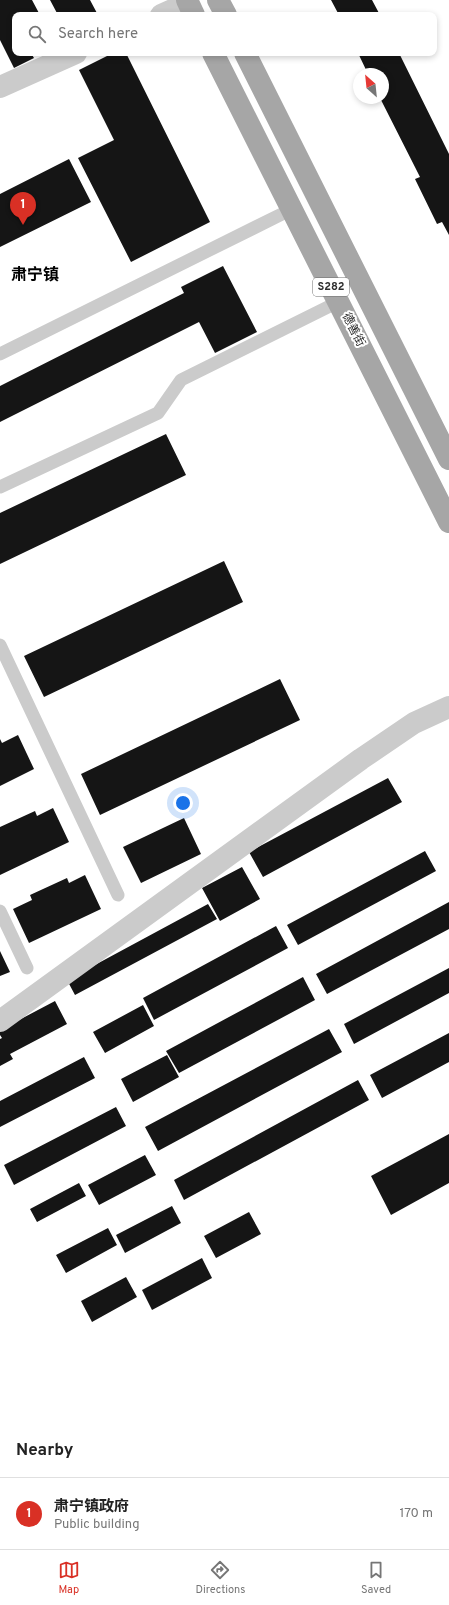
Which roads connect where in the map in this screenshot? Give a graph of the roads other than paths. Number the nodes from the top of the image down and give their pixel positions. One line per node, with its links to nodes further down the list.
1 (218, 0): 4 (main road)
2 (190, 6): 3 (street)
3 (171, 12)
4 (224, 12)
5 (68, 56): 8 (street)
6 (215, 56): 9 (main road, 德善街 / S282)
7 (247, 56): 12 (main road, S282)
8 (2, 81)
9 (292, 209): 10 (main road, 德善街 / S282); 11 (lane)
10 (338, 302): 13 (lane); 14 (main road, 德善街 / S282)
11 (0, 354)
12 (449, 459)
13 (0, 488)
14 (449, 522)
15 (0, 645): 17 (lane)
16 (449, 707): 20 (street)
17 (118, 895)
18 (0, 911): 19 (lane)
19 (27, 968)
20 (0, 1021)

